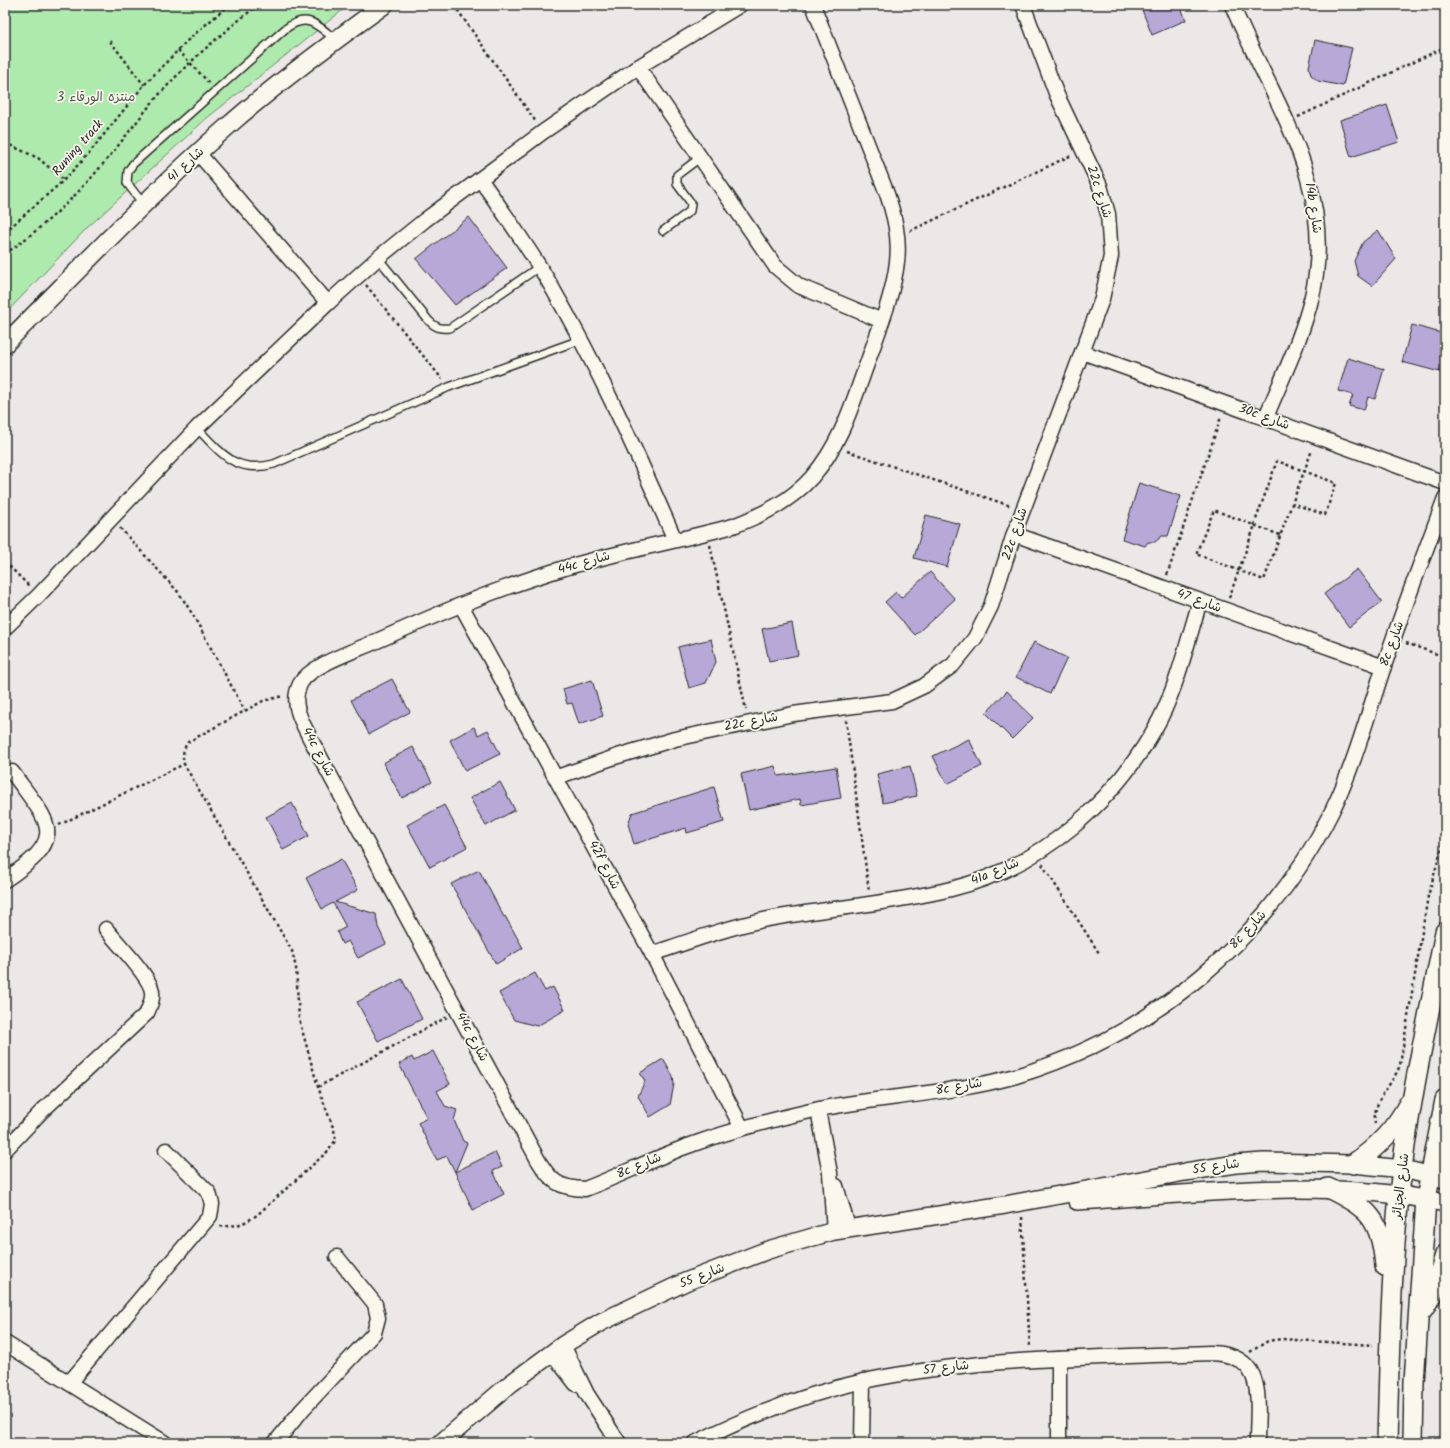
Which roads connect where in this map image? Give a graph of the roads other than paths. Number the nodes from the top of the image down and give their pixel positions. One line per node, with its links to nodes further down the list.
1 (384, 5): 6 (street, شارع 41)
2 (740, 5): 7 (street)
3 (813, 5): 16 (street, 44c شارع)
4 (1023, 5): 19 (street, 22c شارع)
5 (1232, 5): 20 (street, 14b شارع)
6 (336, 40): 8 (street, شارع 41); 11 (lane)
7 (638, 66): 9 (street); 10 (street)
8 (198, 153): 11 (street, شارع 41); 15 (street)
9 (701, 157): 12 (lane); 16 (street)
10 (480, 178): 13 (street); 14 (street)
11 (144, 205): 18 (street, شارع 41)
12 (663, 231)
13 (378, 258): 14 (lane); 15 (street)
14 (539, 267): 17 (street)
15 (328, 303): 21 (street)
16 (882, 321): 25 (street, 44c شارع)
17 (580, 340): 21 (lane); 25 (street)
18 (5, 344)
19 (1082, 352): 20 (street, 30c شارع); 24 (street, 22c شارع)
20 (1266, 417): 22 (street, 30c شارع)
21 (197, 428): 28 (street)
22 (1445, 483)
23 (1445, 498): 29 (street, 8c شارع)
24 (1014, 534): 26 (street, شارع 47); 31 (street, 22c شارع)
25 (675, 540): 27 (street, 44c شارع)
26 (1200, 601): 29 (street, شارع 47); 35 (street, 41a شارع)
27 (461, 605): 31 (street, 42f شارع); 45 (street, 44c شارع)
28 (5, 628)
29 (1384, 666): 38 (street, 8c شارع)
30 (12, 772): 32 (street)
31 (557, 778): 35 (street, 42f شارع)
32 (5, 880)
33 (106, 929): 40 (street)
34 (1445, 932): 36 (main road, شارع الجزائر)
35 (652, 954): 39 (street, 42f شارع)
36 (1414, 1094): 42 (main road); 43 (main road, شارع الجزائر)
37 (1445, 1104): 44 (main road, شارع الجزائر)
38 (818, 1110): 39 (street, 8c شارع); 51 (street)
39 (742, 1128): 45 (street, 8c شارع)
40 (5, 1150)
41 (166, 1150): 60 (street)
42 (1353, 1164): 43 (street, شارع 55); 50 (street, شارع 55)
43 (1403, 1170): 44 (street, شارع 55); 47 (main road, شارع الجزائر)
44 (1437, 1177): 48 (main road, شارع الجزائر)
45 (599, 1184)
46 (1328, 1188): 47 (street, شارع 55); 50 (street, شارع 55); 54 (main road)
47 (1399, 1194): 48 (street, شارع 55); 54 (main road, شارع الجزائر)
48 (1426, 1199): 49 (street, شارع 55); 55 (main road, شارع الجزائر)
49 (1445, 1203)
50 (1013, 1205): 51 (street, شارع 55)
51 (841, 1229): 57 (street, شارع 55)
52 (1445, 1255): 55 (main road)
53 (336, 1257): 62 (street)
54 (1390, 1300): 69 (main road, شارع الجزائر)
55 (1420, 1314): 70 (main road, شارع الجزائر)
56 (5, 1342): 60 (street)
57 (557, 1349): 63 (street, شارع 55); 64 (street)
58 (1059, 1359): 59 (street, شارع 57); 67 (street); 68 (street, شارع 57)
59 (863, 1381): 65 (street, شارع 57); 66 (street)
60 (69, 1383): 61 (street)
61 (165, 1443)
62 (275, 1443)
63 (442, 1443)
64 (619, 1443)
65 (694, 1443)
66 (862, 1443)
67 (1059, 1443)
68 (1256, 1443)
69 (1387, 1443)
70 (1413, 1443)

